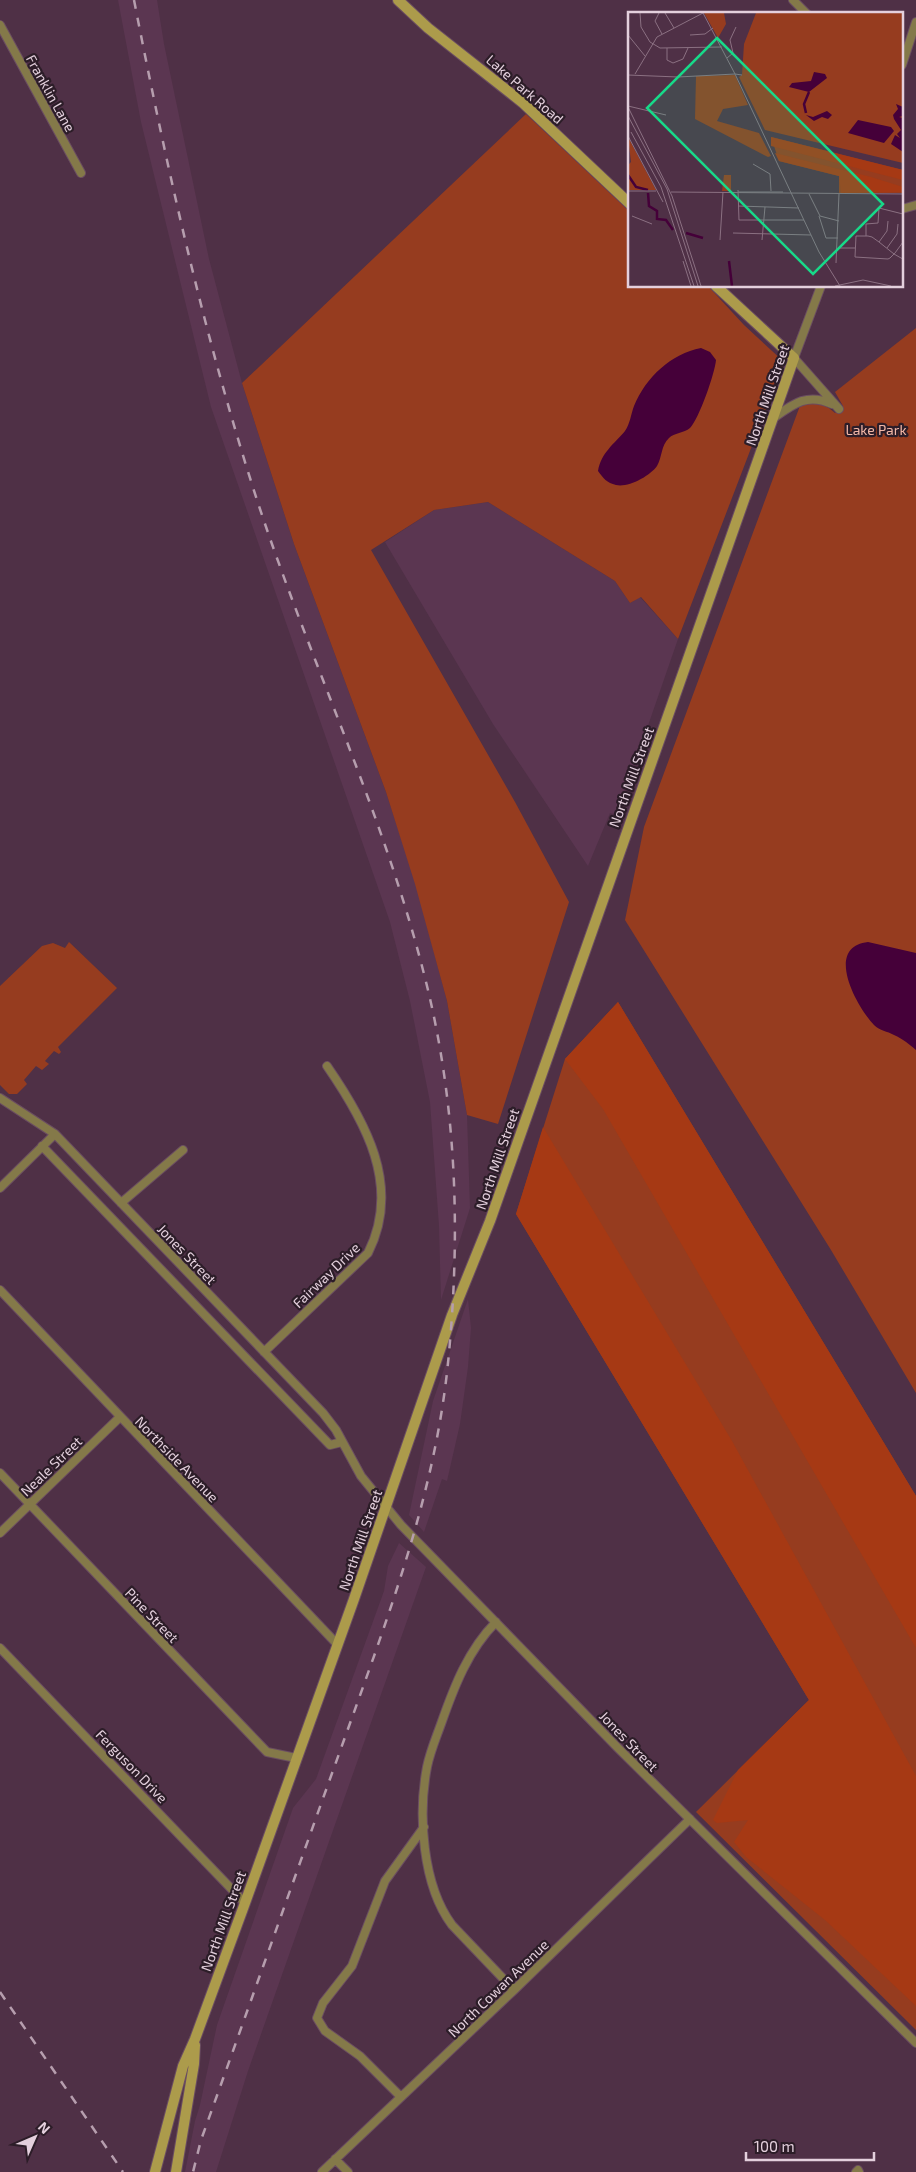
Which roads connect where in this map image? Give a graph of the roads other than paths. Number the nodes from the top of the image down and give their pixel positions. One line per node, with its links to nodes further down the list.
1 (398, 0): 8 (main road, Lake Park Road)
2 (793, 0): 3 (street)
3 (805, 12)
4 (916, 22): 6 (street)
5 (0, 25): 7 (street, Franklin Lane)
6 (904, 59)
7 (81, 173)
8 (628, 202)
9 (718, 288): 11 (main road)
10 (820, 288): 11 (street, North Mill Street)
11 (794, 358): 12 (main road, North Mill Street); 12 (street)
12 (775, 416): 26 (main road, North Mill Street)
13 (327, 1066): 21 (street, Fairway Drive)
14 (0, 1098): 15 (street, Jones Street)
15 (55, 1134): 16 (street); 19 (street, Jones Street)
16 (42, 1146): 18 (street); 23 (street)
17 (183, 1150): 19 (street)
18 (0, 1188)
19 (121, 1203): 21 (street, Jones Street)
20 (0, 1290): 22 (street, Northside Avenue)
21 (264, 1352): 23 (street, Jones Street)
22 (120, 1417): 25 (street, Neale Street); 29 (street, Northside Avenue)
23 (342, 1442): 26 (street, Jones Street)
24 (0, 1472): 25 (street, Pine Street)
25 (30, 1504): 27 (street, Neale Street); 31 (street, Pine Street)
26 (386, 1506): 28 (street, Jones Street); 29 (main road, North Mill Street)
27 (0, 1533)
28 (496, 1622): 32 (street, Jones Street); 33 (street)
29 (337, 1644): 31 (main road, North Mill Street)
30 (0, 1648): 34 (street, Ferguson Drive)
31 (296, 1758): 34 (main road, North Mill Street)
32 (690, 1819): 35 (street, North Cowan Avenue); 37 (street, Jones Street)
33 (424, 1826): 35 (street); 38 (street)
34 (245, 1903): 36 (main road, North Mill Street)
35 (514, 1990): 38 (street, North Cowan Avenue)
36 (195, 2039): 41 (main road, North Mill Street); 42 (main road, North Mill Street)
37 (916, 2043)
38 (401, 2097): 39 (street, North Cowan Avenue)
39 (335, 2159): 40 (street, North Cowan Avenue); 43 (street)
40 (325, 2171)
41 (155, 2172)
42 (176, 2172)
43 (348, 2172)

